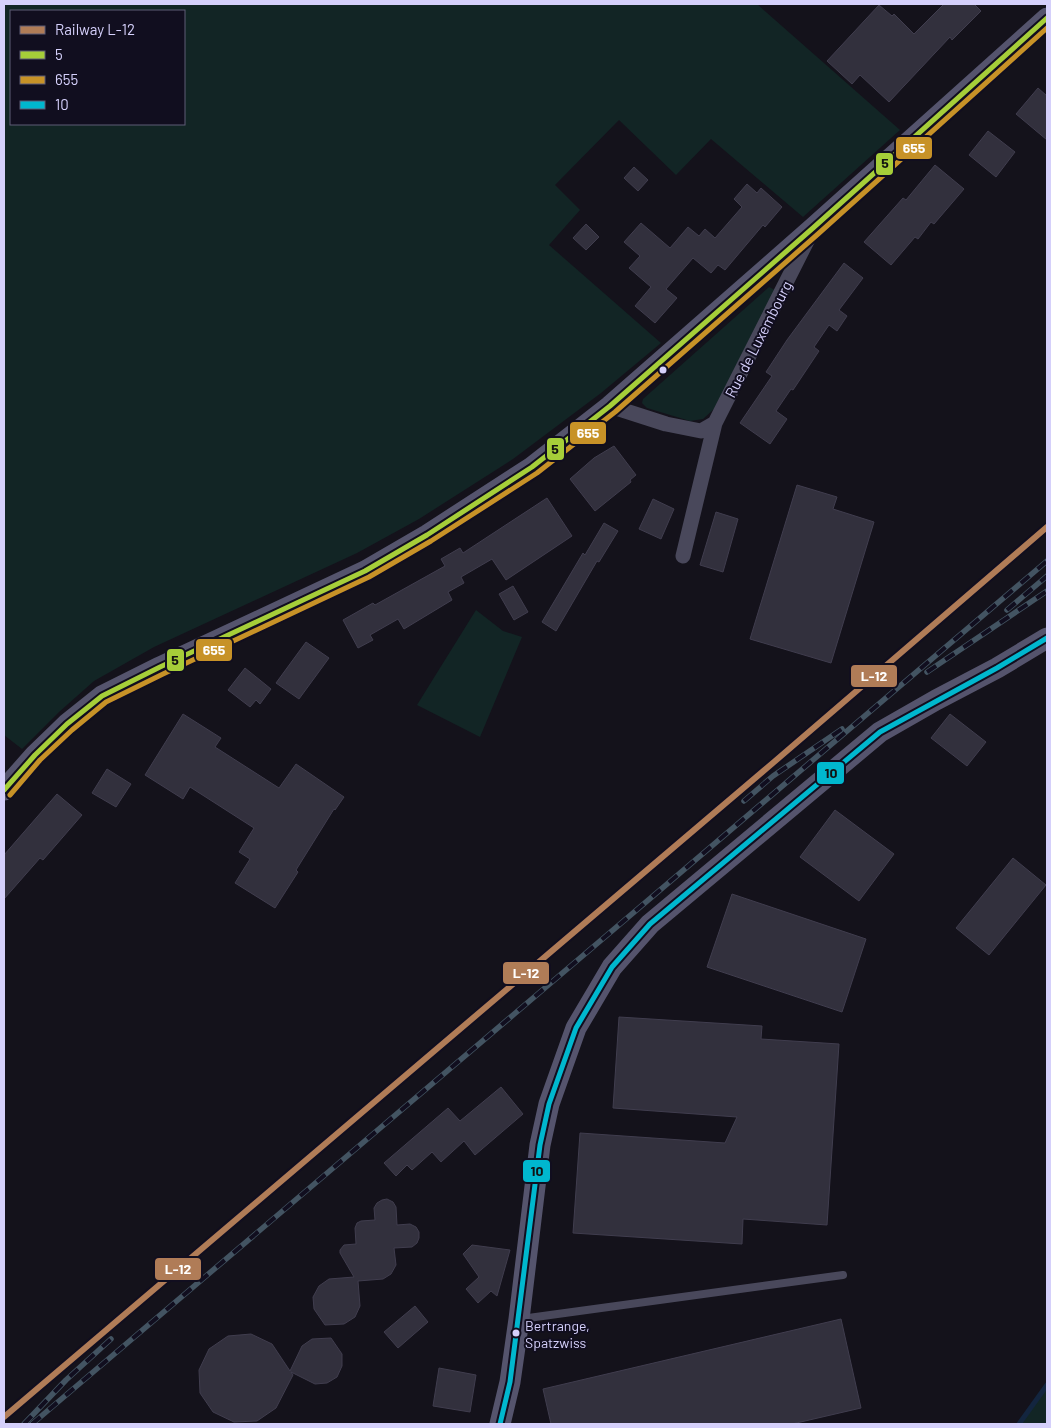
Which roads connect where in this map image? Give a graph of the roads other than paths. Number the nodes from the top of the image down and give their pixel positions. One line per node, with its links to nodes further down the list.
1 (1047, 18): 2 (main road, Rue de Luxembourg)
2 (814, 228): 3 (main road, Rue de Luxembourg); 4 (street, Rue de Luxembourg)
3 (610, 406): 4 (street); 7 (main road, Rue de Luxembourg)
4 (715, 423): 5 (street, Rue de Luxembourg)
5 (683, 556)
6 (1047, 638): 9 (main road)
7 (4, 790)
8 (843, 1275): 9 (lane)
9 (519, 1319): 10 (main road)
10 (500, 1424)

